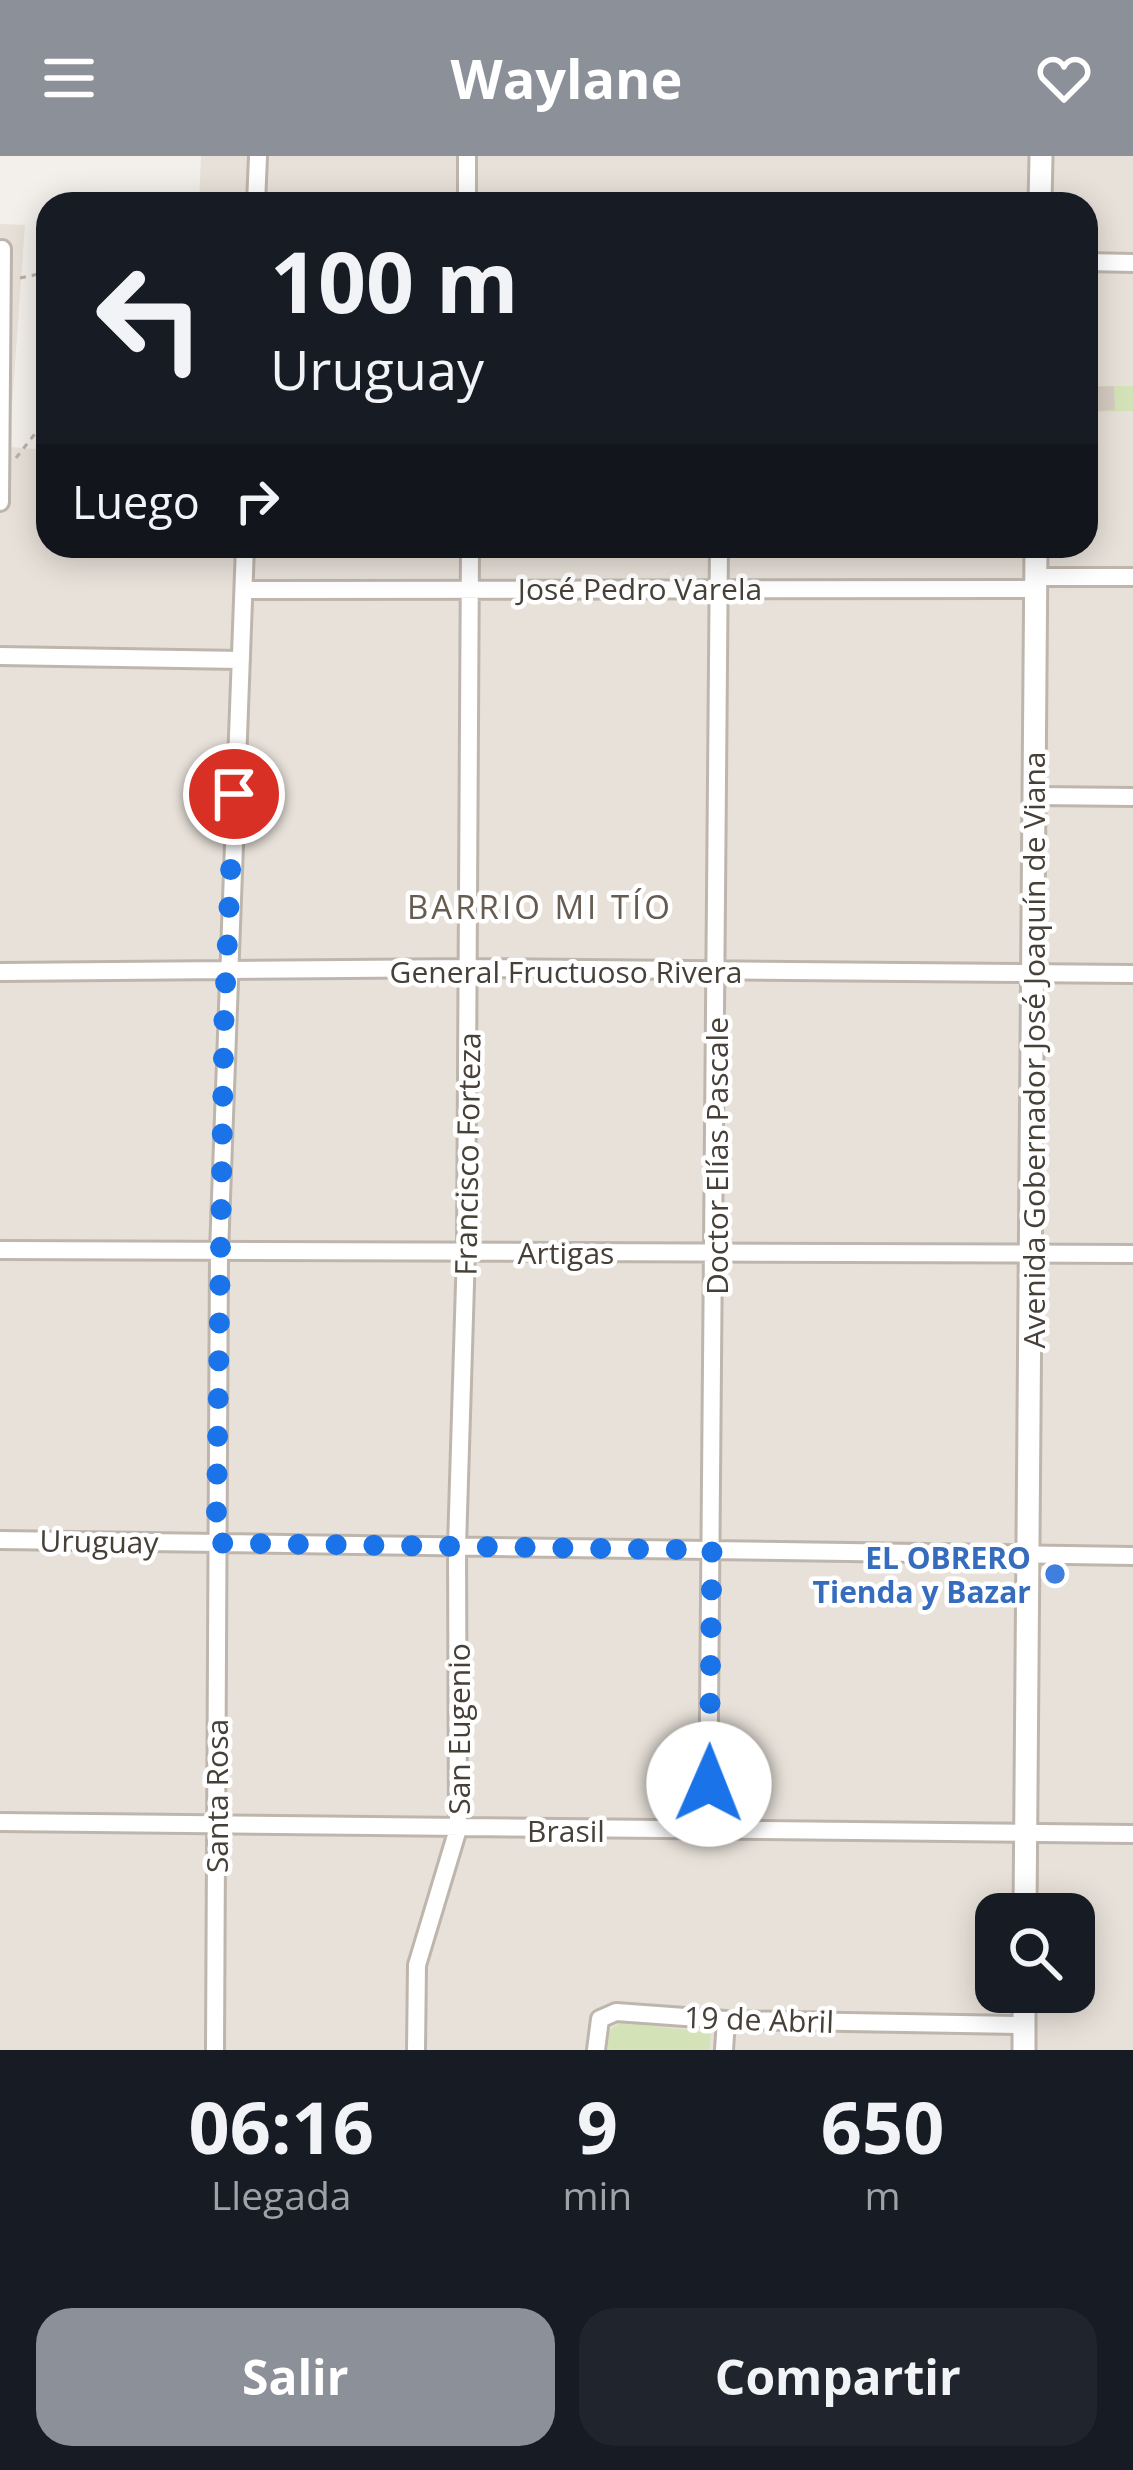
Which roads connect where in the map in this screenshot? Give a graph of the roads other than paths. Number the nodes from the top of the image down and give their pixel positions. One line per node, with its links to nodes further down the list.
1 (258, 156): 4 (street)
2 (467, 156): 5 (street)
3 (1041, 156): 6 (street)
4 (256, 192)
5 (467, 192)
6 (1040, 192)
7 (2, 249): 10 (street)
8 (1098, 262): 9 (street)
9 (1133, 263)
10 (2, 282): 11 (street)
11 (0, 479): 12 (street)
12 (0, 502)
13 (245, 558): 21 (street, Santa Rosa)
14 (470, 558): 20 (street, Francisco Forteza)
15 (719, 558): 19 (street, Doctor Elías Pascale)
16 (1036, 558): 18 (street, Avenida Gobernador José Joaquín de Viana)
17 (1133, 577): 18 (street, José Pedro Varela)
18 (1036, 583): 19 (street, José Pedro Varela); 24 (street, Avenida Gobernador José Joaquín de Viana)
19 (718, 588): 20 (street, José Pedro Varela); 28 (street, Doctor Elías Pascale)
20 (471, 589): 21 (street, José Pedro Varela); 26 (street, Francisco Forteza)
21 (244, 590): 23 (street, Santa Rosa)
22 (0, 656): 23 (street)
23 (241, 660): 29 (street, Santa Rosa)
24 (1034, 796): 25 (street); 30 (street, Avenida Gobernador José Joaquín de Viana)
25 (1133, 796)
26 (469, 968): 28 (street, General Fructuoso Rivera); 29 (street, General Fructuoso Rivera); 33 (street, Francisco Forteza)
27 (0, 972): 29 (street, General Fructuoso Rivera)
28 (717, 972): 30 (street, General Fructuoso Rivera); 35 (street, Doctor Elías Pascale)
29 (226, 973): 34 (street, Santa Rosa)
30 (1034, 974): 31 (street, General Fructuoso Rivera); 36 (street, Avenida Gobernador José Joaquín de Viana)
31 (1133, 974)
32 (0, 1250): 34 (street, Artigas)
33 (466, 1251): 34 (street, Artigas); 35 (street, Artigas); 40 (street, Francisco Forteza)
34 (219, 1252): 39 (street, Santa Rosa)
35 (716, 1252): 36 (street, Artigas); 41 (street, Doctor Elías Pascale)
36 (1031, 1254): 37 (street, Artigas); 42 (street, Avenida Gobernador José Joaquín de Viana)
37 (1133, 1254)
38 (0, 1540): 39 (street, Uruguay)
39 (216, 1543): 40 (street, Uruguay); 45 (street, Santa Rosa)
40 (457, 1546): 41 (street, Uruguay); 46 (street, San Eugenio)
41 (712, 1550): 42 (street, Uruguay); 47 (street, Doctor Elías Pascale)
42 (1028, 1555): 43 (street, Uruguay); 48 (street, Avenida Gobernador José Joaquín de Viana)
43 (1133, 1556)
44 (0, 1822): 45 (street, Brasil)
45 (217, 1826): 46 (street, Brasil); 54 (street, Santa Rosa)
46 (458, 1829): 47 (street, Brasil); 55 (street, San Eugenio)
47 (708, 1831): 48 (street, Brasil)
48 (1026, 1834): 49 (street, Brasil); 50 (street, Avenida Gobernador José Joaquín de Viana)
49 (1133, 1834)
50 (1025, 1893)
51 (1023, 2013): 53 (street)
52 (725, 2020): 53 (street, 19 de Abril); 56 (street, 19 de Abril); 57 (street)
53 (1023, 2025): 58 (street)
54 (215, 2050)
55 (416, 2050)
56 (596, 2050)
57 (724, 2050)
58 (1024, 2050)

